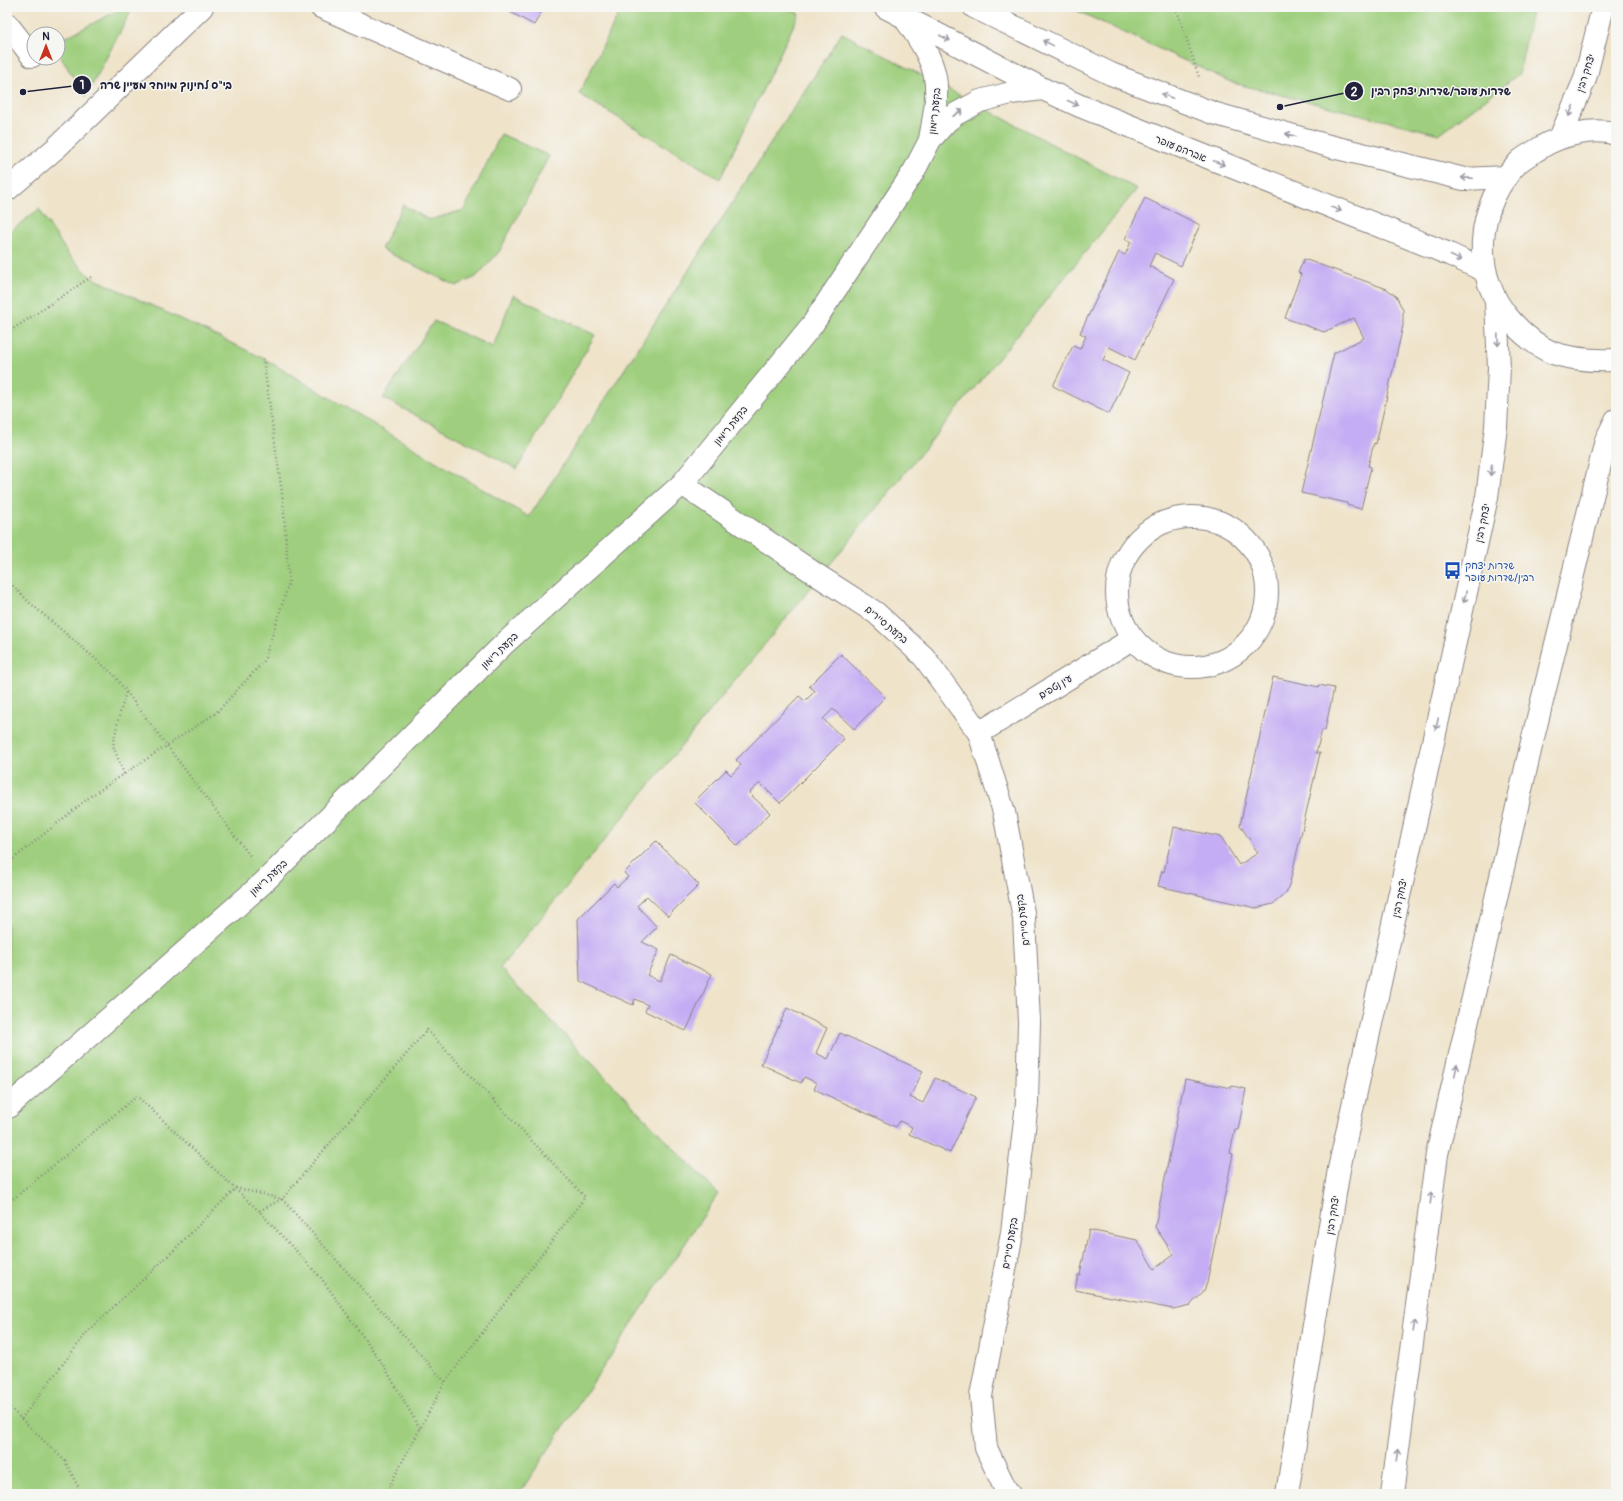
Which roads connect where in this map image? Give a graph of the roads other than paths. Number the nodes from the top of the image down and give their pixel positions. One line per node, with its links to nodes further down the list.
1 (202, 7): 15 (street)
2 (321, 7): 9 (street)
3 (885, 7): 6 (street, אברהם עופר)
4 (974, 7): 14 (street, one-way to 4)
5 (1603, 7): 12 (street, יצחק רבין, one-way to 12)
6 (905, 18): 10 (street, אברהם עופר, one-way to 10); 13 (street, בקעת רימון)
7 (7, 24): 8 (street)
8 (26, 48)
9 (510, 89)
10 (1043, 89): 13 (street, בקעת רימון, one-way to 10); 16 (street, אברהם עופר, one-way to 16)
11 (1616, 134): 12 (street)
12 (1560, 138): 14 (street)
13 (930, 140): 20 (street, בקעת רימון)
14 (1506, 177): 16 (street)
15 (7, 190)
16 (1485, 271): 17 (street)
17 (1496, 301): 18 (street); 25 (street, יצחק רבין, one-way to 25)
18 (1616, 360)
19 (1616, 420): 26 (street, one-way to 19)
20 (682, 484): 22 (street, בקעת סיירים); 23 (street, בקעת רימון)
21 (1132, 639): 21 (street); 22 (street, עין נטפים)
22 (978, 733): 24 (street, בקעת סיירים)
23 (7, 1108)
24 (1010, 1494)
25 (1287, 1494)
26 (1392, 1494)

